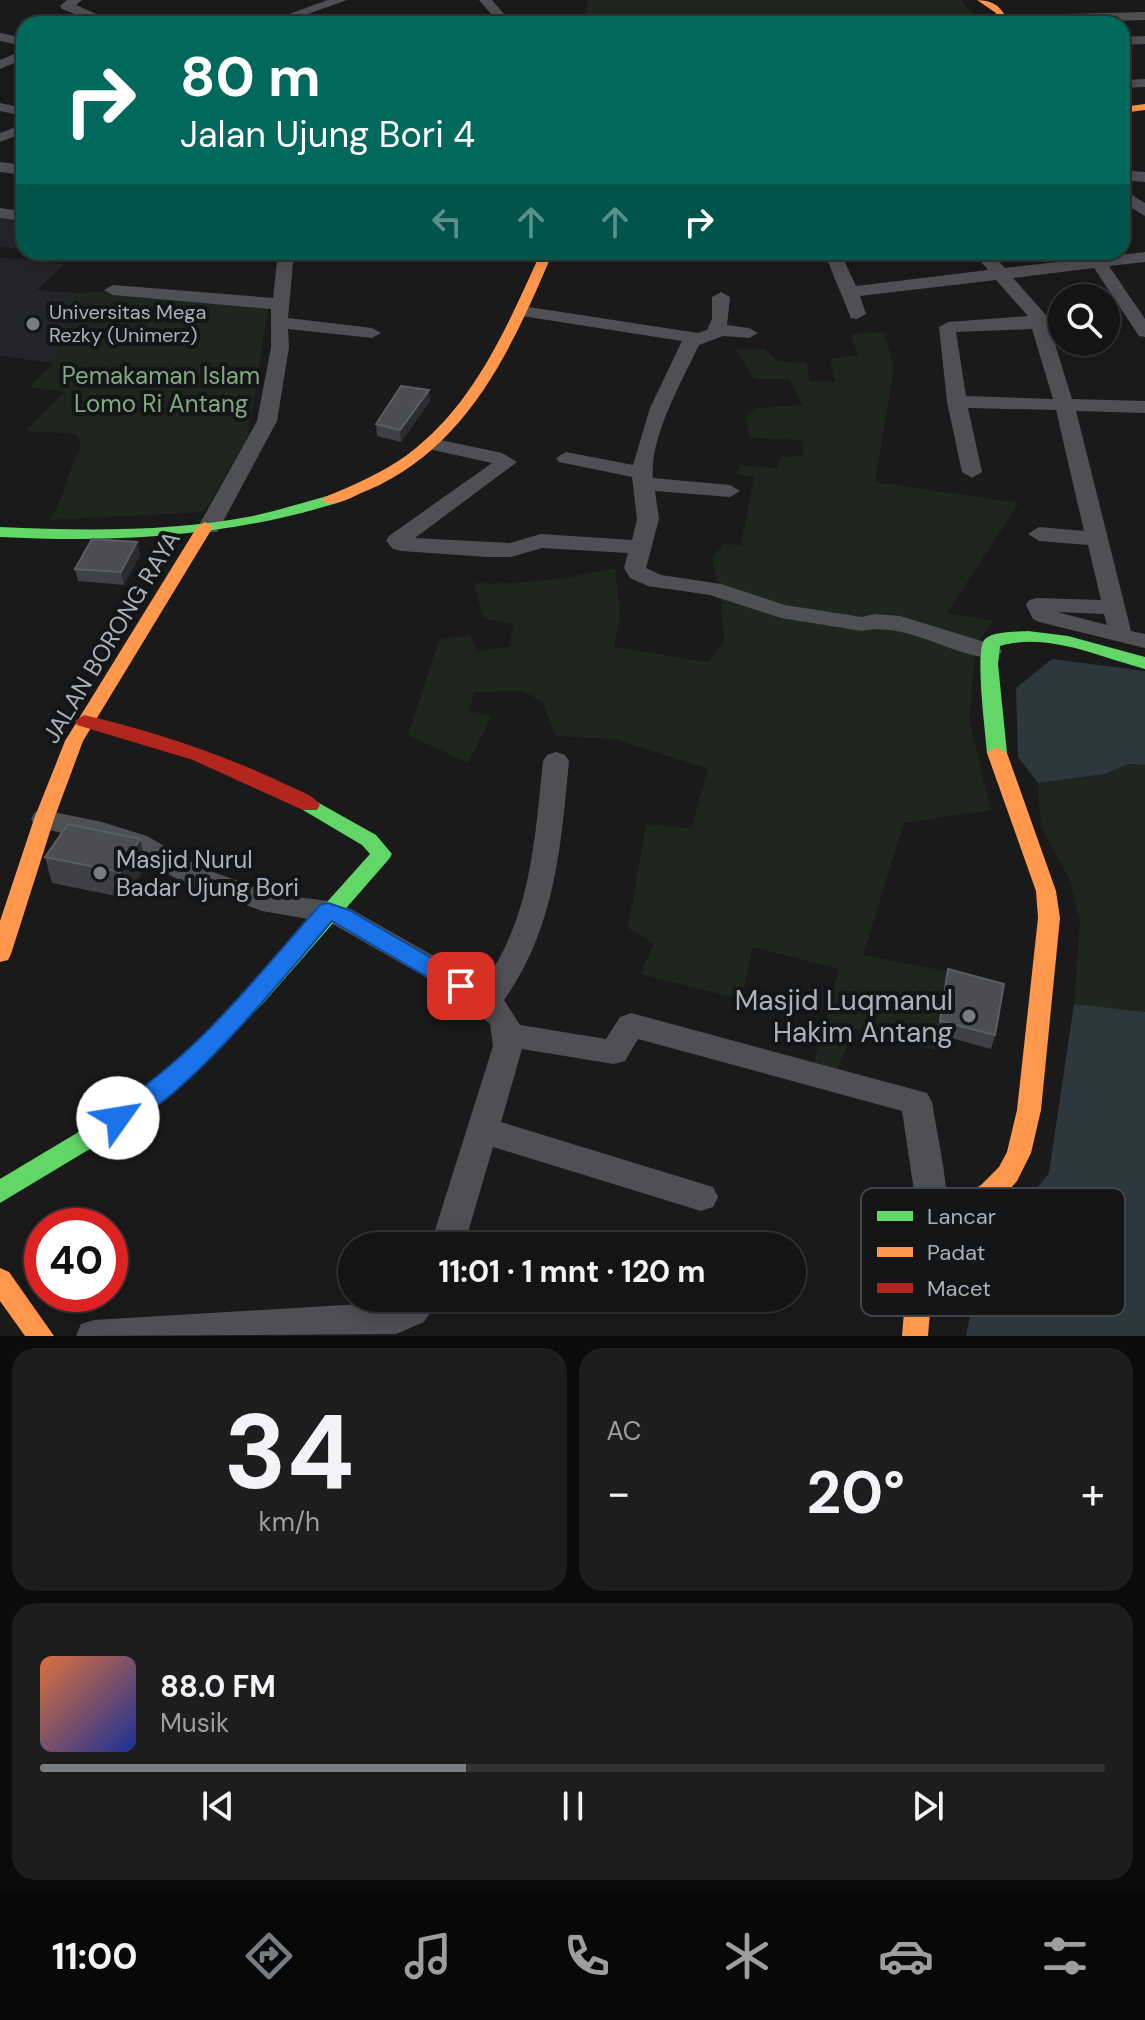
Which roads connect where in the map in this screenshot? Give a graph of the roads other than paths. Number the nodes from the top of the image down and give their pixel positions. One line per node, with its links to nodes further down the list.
1 (76, 0): 5 (street)
2 (341, 0): 6 (street)
3 (485, 0): 7 (street)
4 (984, 2): 8 (street)
5 (92, 16)
6 (292, 16)
7 (498, 16)
8 (1001, 16)
9 (285, 260): 20 (street)
10 (544, 260): 19 (street)
11 (836, 260): 17 (street)
12 (989, 260): 15 (street)
13 (1077, 260): 15 (street)
14 (1094, 260): 24 (street)
15 (1003, 275): 17 (street); 22 (street)
16 (113, 290): 20 (street)
17 (850, 292): 21 (street)
18 (721, 297): 23 (street)
19 (522, 311): 27 (street); 31 (street)
20 (280, 313): 25 (street); 36 (street)
21 (857, 314)
22 (1040, 323): 28 (street); 29 (street)
23 (718, 330): 26 (street); 27 (street)
24 (1145, 332)
25 (372, 333)
26 (749, 333)
27 (691, 341): 34 (street)
28 (957, 402): 29 (street); 33 (street)
29 (1064, 404): 30 (street); 39 (street)
30 (1145, 407)
31 (431, 444): 36 (street); 40 (street)
32 (566, 458): 34 (street)
33 (972, 472)
34 (643, 478): 35 (street); 40 (street)
35 (730, 491)
36 (207, 527): 37 (street); 46 (street, JALAN BORONG RAYA)
37 (0, 532)
38 (1039, 534): 39 (street)
39 (1096, 539): 41 (street)
40 (642, 547): 44 (street)
41 (1112, 607): 42 (street); 42 (street)
42 (1121, 636): 43 (street)
43 (1145, 641)
44 (990, 651): 45 (street); 55 (street)
45 (1145, 663)
46 (84, 721): 48 (street, JALAN BORONG RAYA); 49 (street)
47 (556, 761): 51 (street)
48 (44, 819): 49 (street); 50 (street, JALAN BORONG RAYA)
49 (328, 911): 51 (street); 56 (street)
50 (0, 954)
51 (486, 1003): 52 (street)
52 (508, 1035): 53 (street); 54 (street)
53 (482, 1130): 57 (street); 58 (street)
54 (930, 1188)
55 (995, 1188)
56 (0, 1192)
57 (701, 1197)
58 (451, 1232)
59 (0, 1280): 63 (street)
60 (410, 1312): 62 (street)
61 (917, 1316): 65 (street)
62 (311, 1329): 64 (street)
63 (41, 1336)
64 (94, 1336)
65 (915, 1336)

